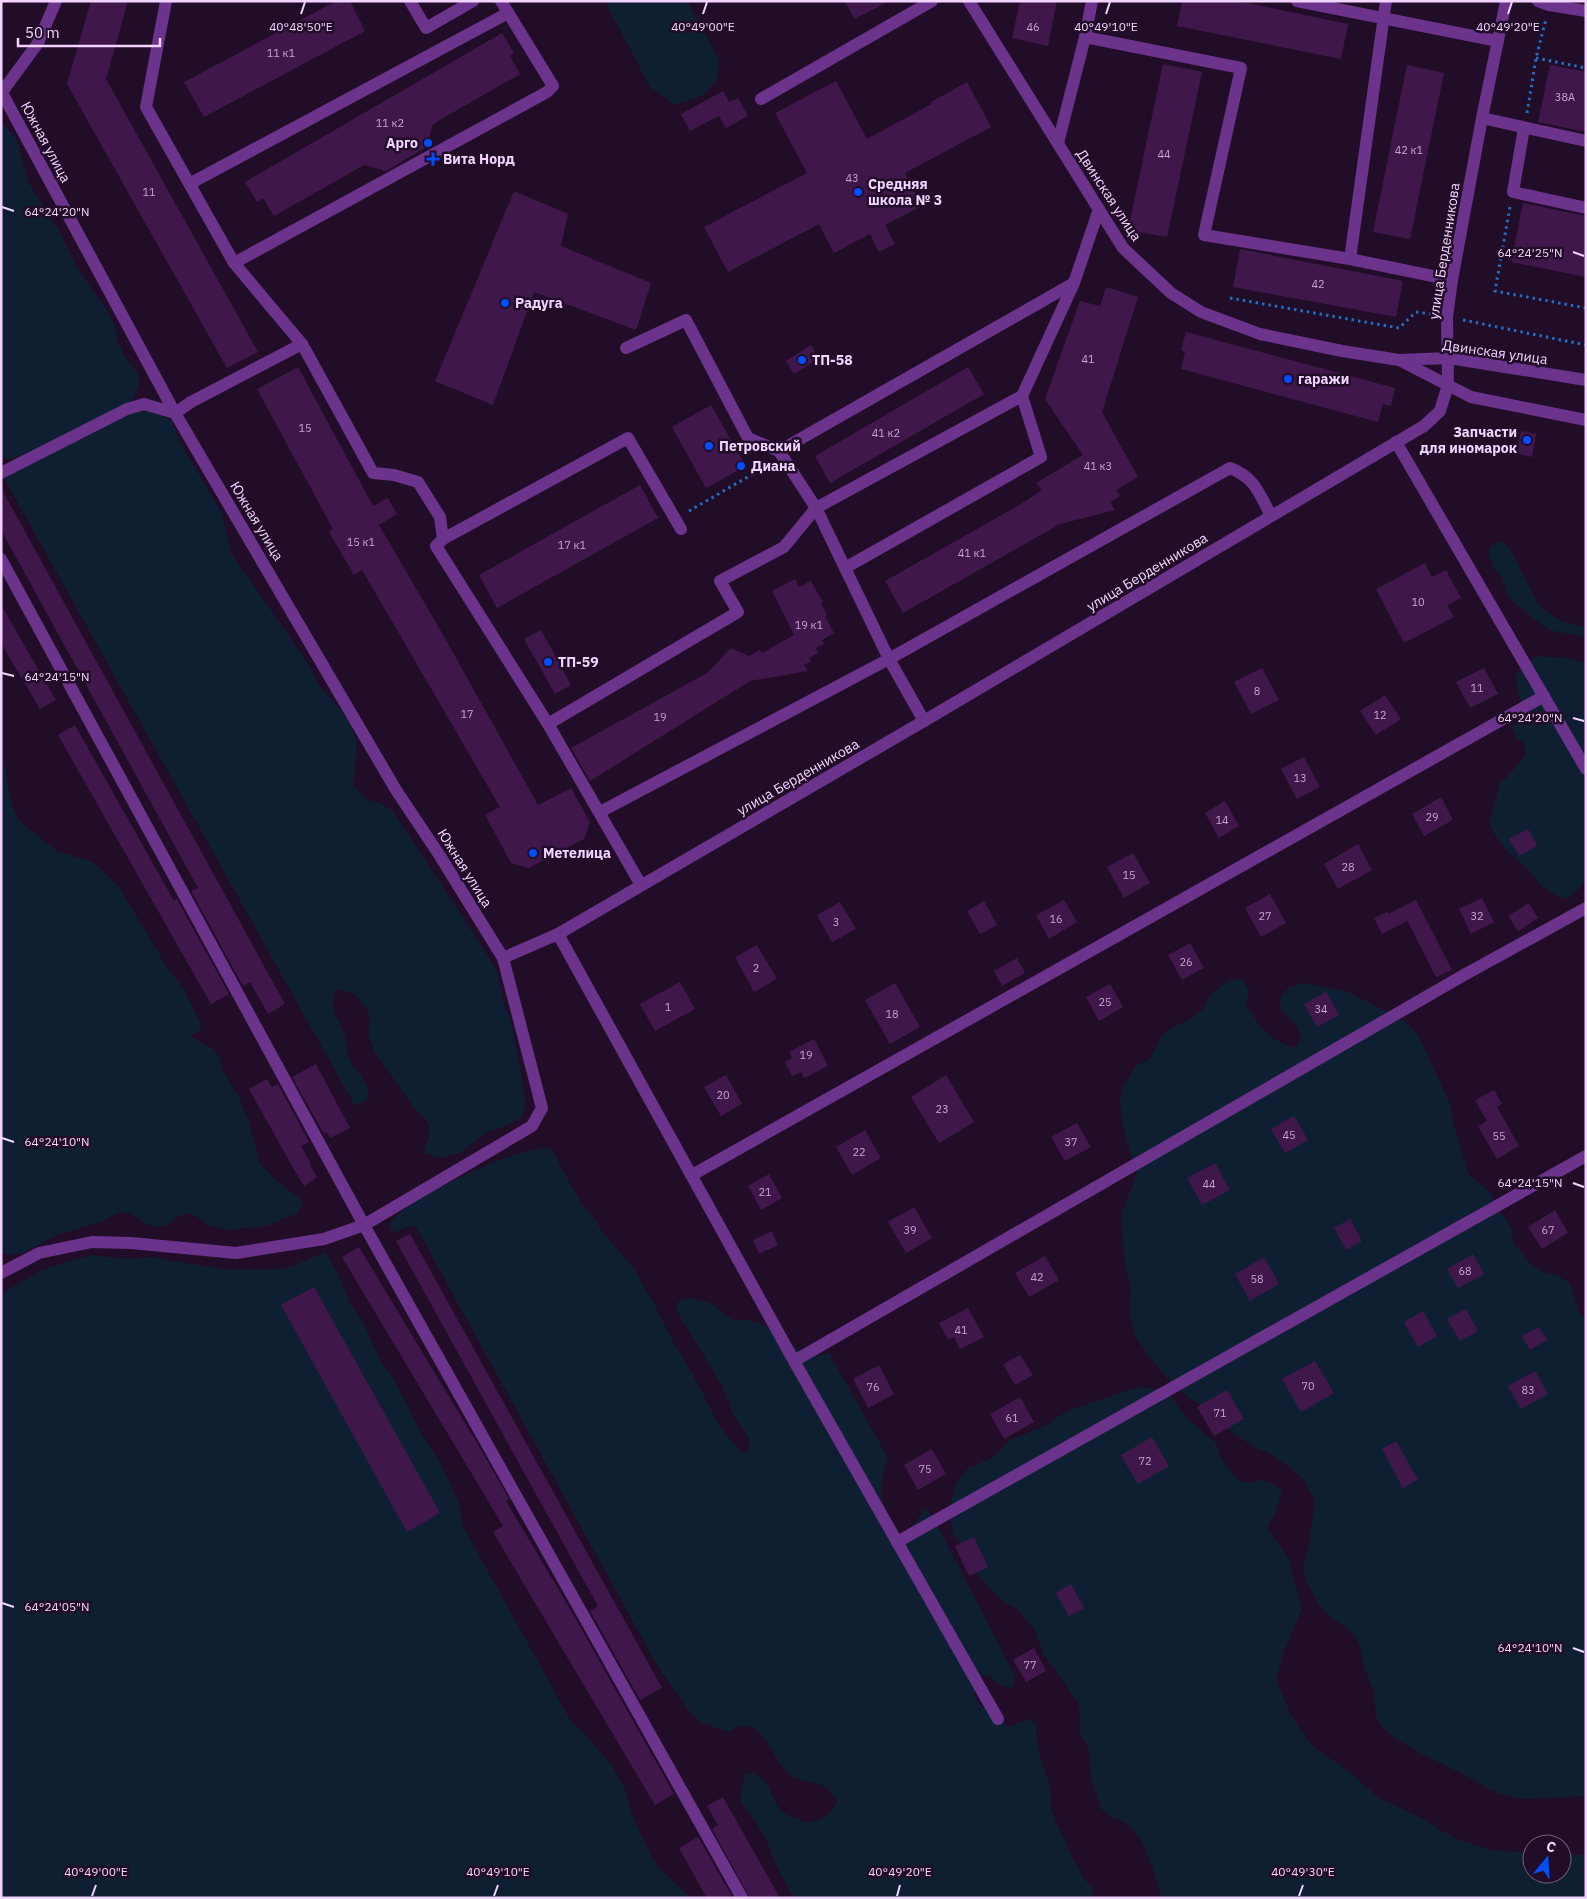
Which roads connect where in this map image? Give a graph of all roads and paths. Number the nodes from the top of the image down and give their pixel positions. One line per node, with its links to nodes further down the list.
1 (56, 1): 20 (street)
2 (166, 1): 26 (street)
3 (410, 1): 4 (street)
4 (473, 1)
5 (501, 1): 14 (street)
6 (932, 1): 21 (street)
7 (969, 1): 25 (street, Двинская улица)
8 (1092, 1): 16 (street)
9 (1297, 1): 15 (street)
10 (1386, 1): 15 (street)
11 (1506, 1): 17 (street, улица Берденникова)
12 (1544, 3): 13 (street); 18 (path)
13 (1586, 11)
14 (508, 12): 26 (street); 31 (street)
15 (1383, 18): 17 (street); 30 (street)
16 (1085, 37): 25 (street); 30 (street)
17 (1498, 41): 22 (street, улица Берденникова)
18 (1536, 58): 19 (path); 23 (path)
19 (1586, 68)
20 (2, 91): 45 (street, Южная улица)
21 (761, 100)
22 (1482, 118): 23 (street); 32 (street, улица Берденникова)
23 (1524, 128): 24 (street); 27 (street)
24 (1586, 141)
25 (1058, 143): 29 (street, Двинская улица)
26 (191, 183): 31 (street)
27 (1513, 192): 28 (street); 35 (path)
28 (1586, 208)
29 (1100, 209): 33 (street); 41 (street, Двинская улица)
30 (1350, 259): 32 (street)
31 (234, 263): 37 (street)
32 (1452, 280): 36 (street, улица Берденникова)
33 (1074, 283): 44 (street); 48 (street)
34 (1230, 298): 36 (path)
35 (1586, 308)
36 (1447, 317): 38 (path); 40 (street, улица Берденникова)
37 (302, 344): 45 (street); 53 (street)
38 (1586, 345)
39 (626, 348): 48 (street)
40 (1449, 358): 41 (street, Двинская улица); 42 (street, Двинская улица); 43 (street, улица Берденникова)
41 (1399, 360): 43 (street, Двинская улица)
42 (1586, 380)
43 (1448, 385): 46 (street, Двинская улица); 47 (street, улица Берденникова)
44 (1022, 396): 50 (street); 55 (street)
45 (175, 413): 49 (street); 65 (street, Южная улица)
46 (1586, 420)
47 (1396, 442): 51 (street, улица Берденникова); 57 (street)
48 (781, 454): 50 (street); 52 (path)
49 (1, 473)
50 (816, 508): 55 (street); 59 (street)
51 (1271, 516): 56 (street); 58 (street, улица Берденникова)
52 (678, 524): 53 (street)
53 (443, 539): 59 (street)
54 (1, 559): 68 (street)
55 (845, 568): 56 (street)
56 (889, 660): 58 (street); 61 (street)
57 (1544, 696): 60 (street); 67 (street)
58 (924, 721): 62 (street, улица Берденникова)
59 (548, 724): 61 (street)
60 (1586, 769)
61 (600, 812): 62 (street)
62 (641, 885): 64 (street, улица Берденникова)
63 (1586, 908): 70 (street)
64 (558, 934): 65 (street, улица Берденникова); 67 (street)
65 (503, 958): 68 (street, Южная улица)
66 (1586, 1156): 71 (street)
67 (692, 1175): 70 (street)
68 (364, 1225): 69 (street, Южная улица); 73 (street)
69 (1, 1274)
70 (794, 1361): 71 (street)
71 (897, 1542): 72 (street)
72 (998, 1719)
73 (742, 1898)

